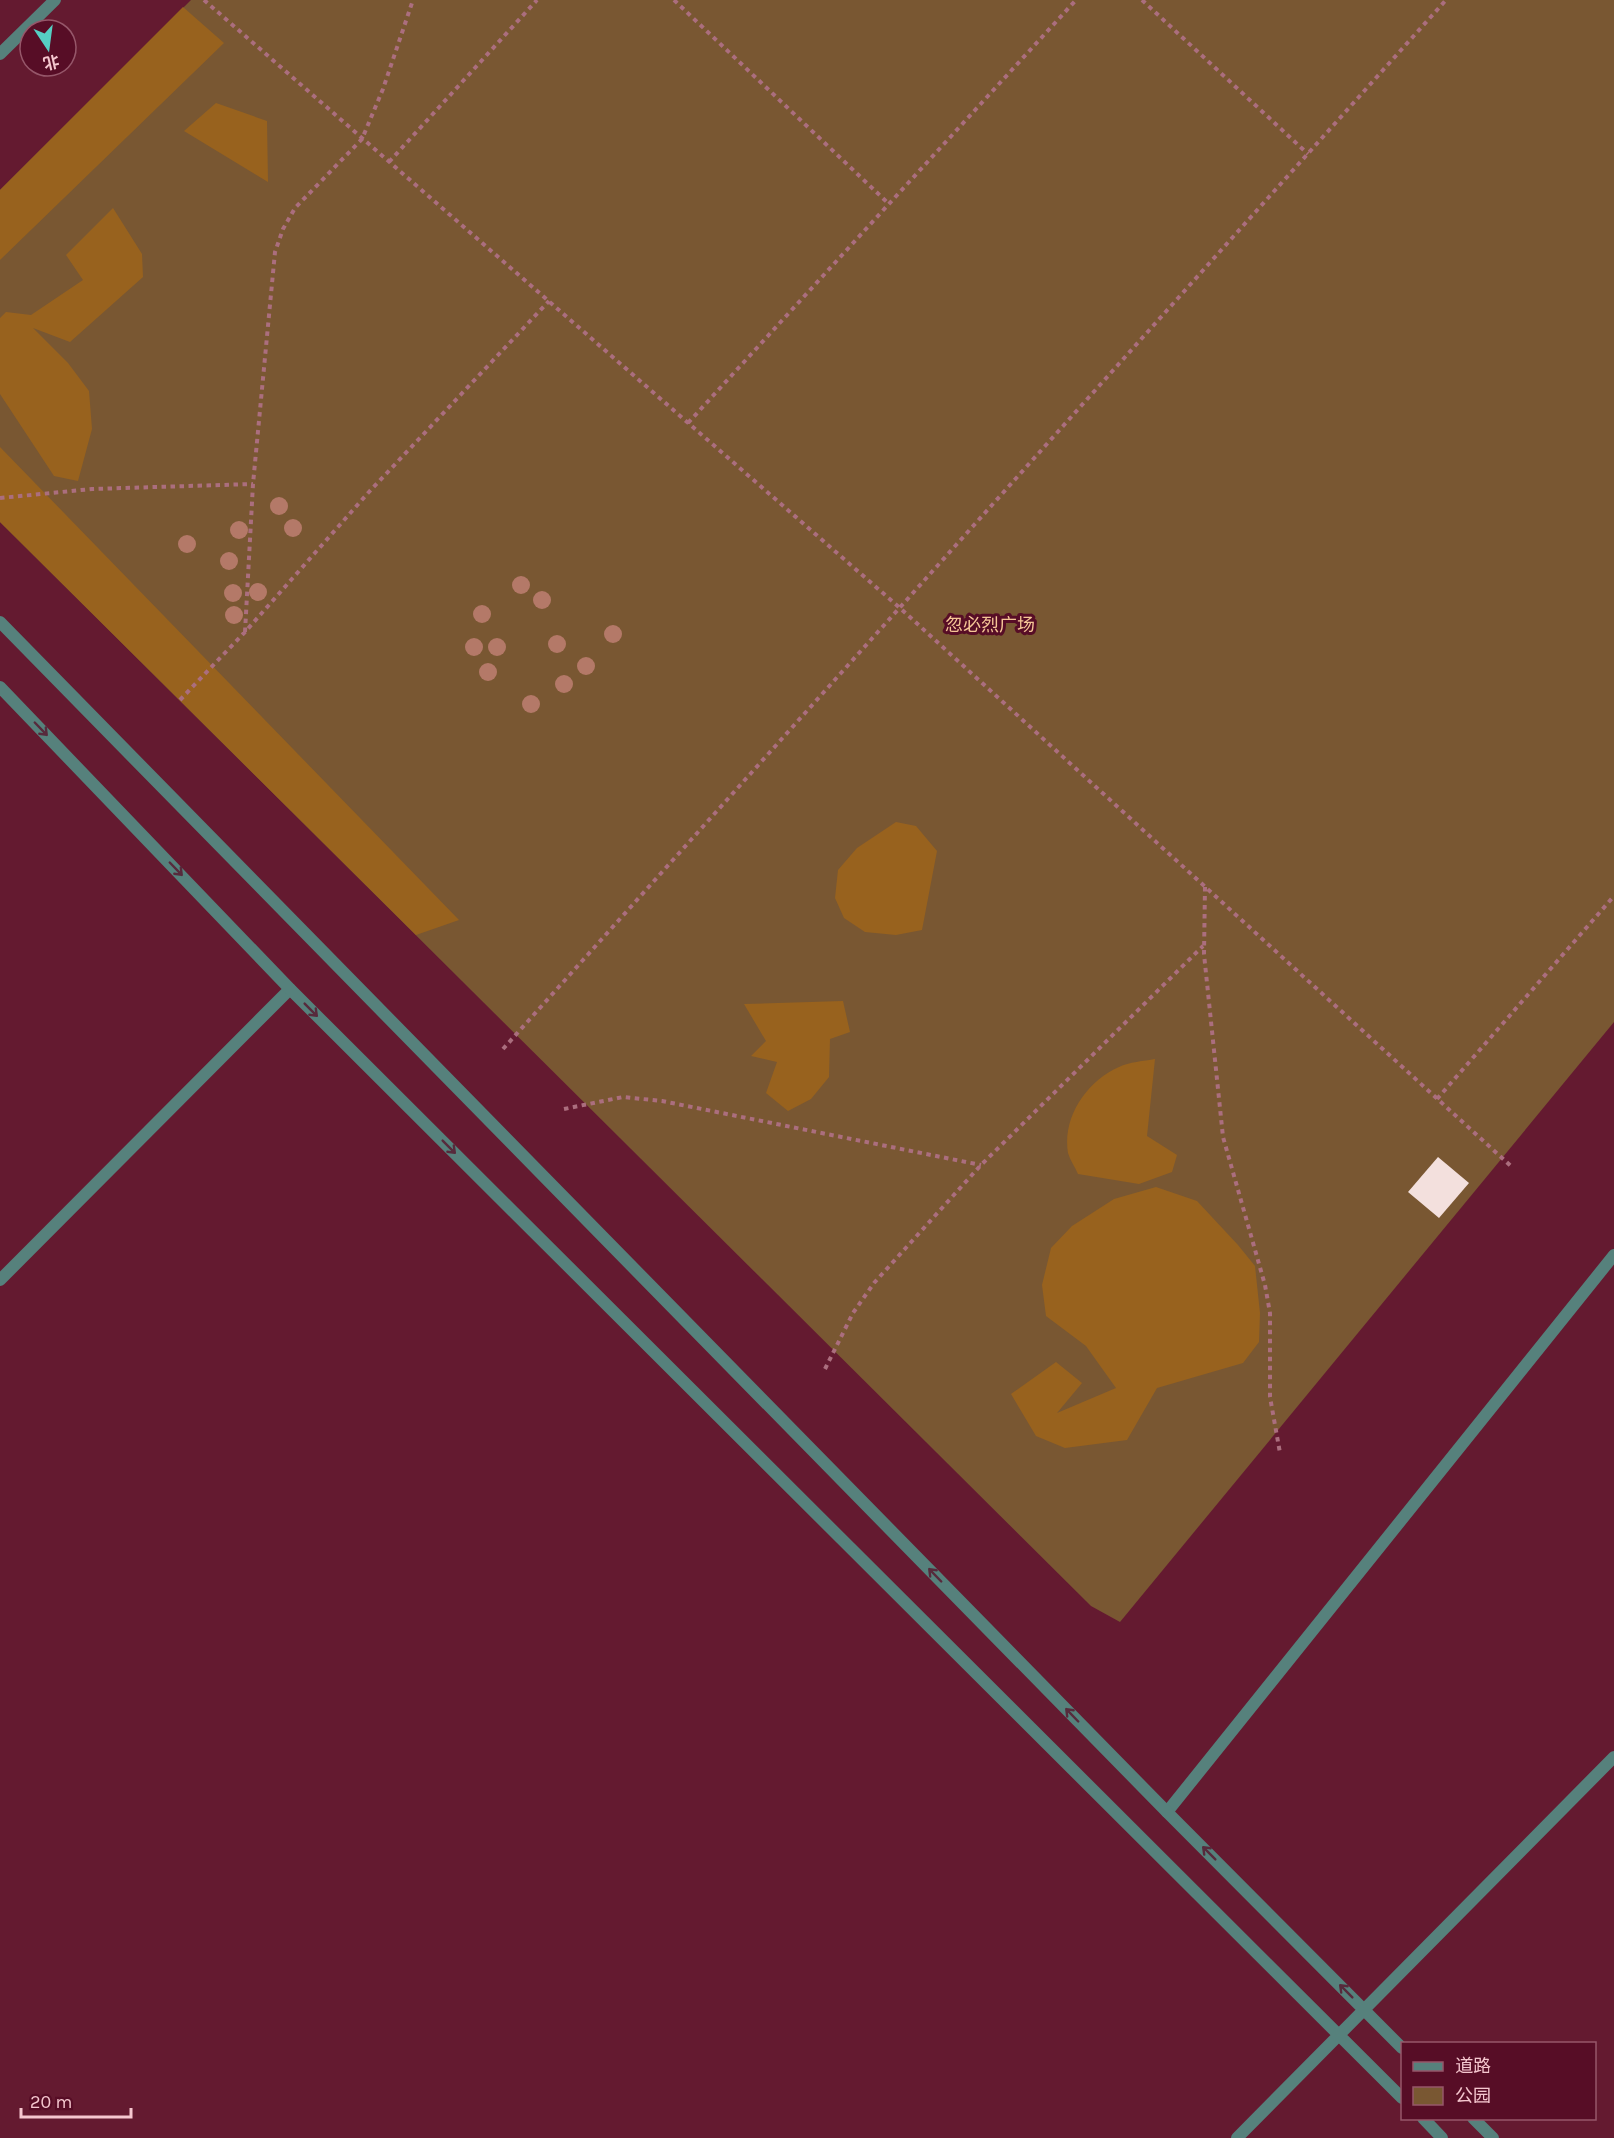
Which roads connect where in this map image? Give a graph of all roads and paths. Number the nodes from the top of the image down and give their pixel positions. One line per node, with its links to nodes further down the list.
1 (55, 0): 9 (street)
2 (204, 0): 10 (path)
3 (413, 0): 10 (path)
4 (537, 0): 12 (path)
5 (674, 0): 13 (path)
6 (1076, 0): 13 (path)
7 (1142, 0): 11 (path)
8 (1446, 0): 11 (path)
9 (0, 54)
10 (362, 139): 12 (path); 16 (path)
11 (1308, 154): 18 (path)
12 (389, 162): 14 (path)
13 (889, 204): 15 (path)
14 (549, 302): 15 (path); 20 (path)
15 (688, 423): 18 (path)
16 (253, 484): 17 (path); 20 (path)
17 (0, 498)
18 (900, 608): 23 (path); 27 (path)
19 (0, 622): 37 (street, one-way to 19)
20 (245, 632): 22 (path)
21 (0, 687): 26 (street, one-way to 26)
22 (180, 700)
23 (1204, 886): 25 (path); 28 (path)
24 (1614, 896): 28 (path)
25 (1204, 945): 30 (path); 35 (path)
26 (290, 989): 33 (street); 39 (street, one-way to 39)
27 (503, 1049)
28 (1437, 1099): 31 (path)
29 (564, 1109): 30 (path)
30 (981, 1165): 34 (path)
31 (1513, 1168)
32 (1614, 1255): 37 (street)
33 (0, 1280)
34 (825, 1369)
35 (1280, 1453)
36 (1614, 1757): 38 (street)
37 (1167, 1812): 38 (street, one-way to 37)
38 (1365, 2010): 39 (street); 40 (street)
39 (1340, 2036): 41 (street); 44 (street)
40 (1401, 2047)
41 (1401, 2097)
42 (1425, 2120): 45 (street)
43 (1475, 2120): 46 (street)
44 (1236, 2138)
45 (1442, 2138)
46 (1493, 2138)

